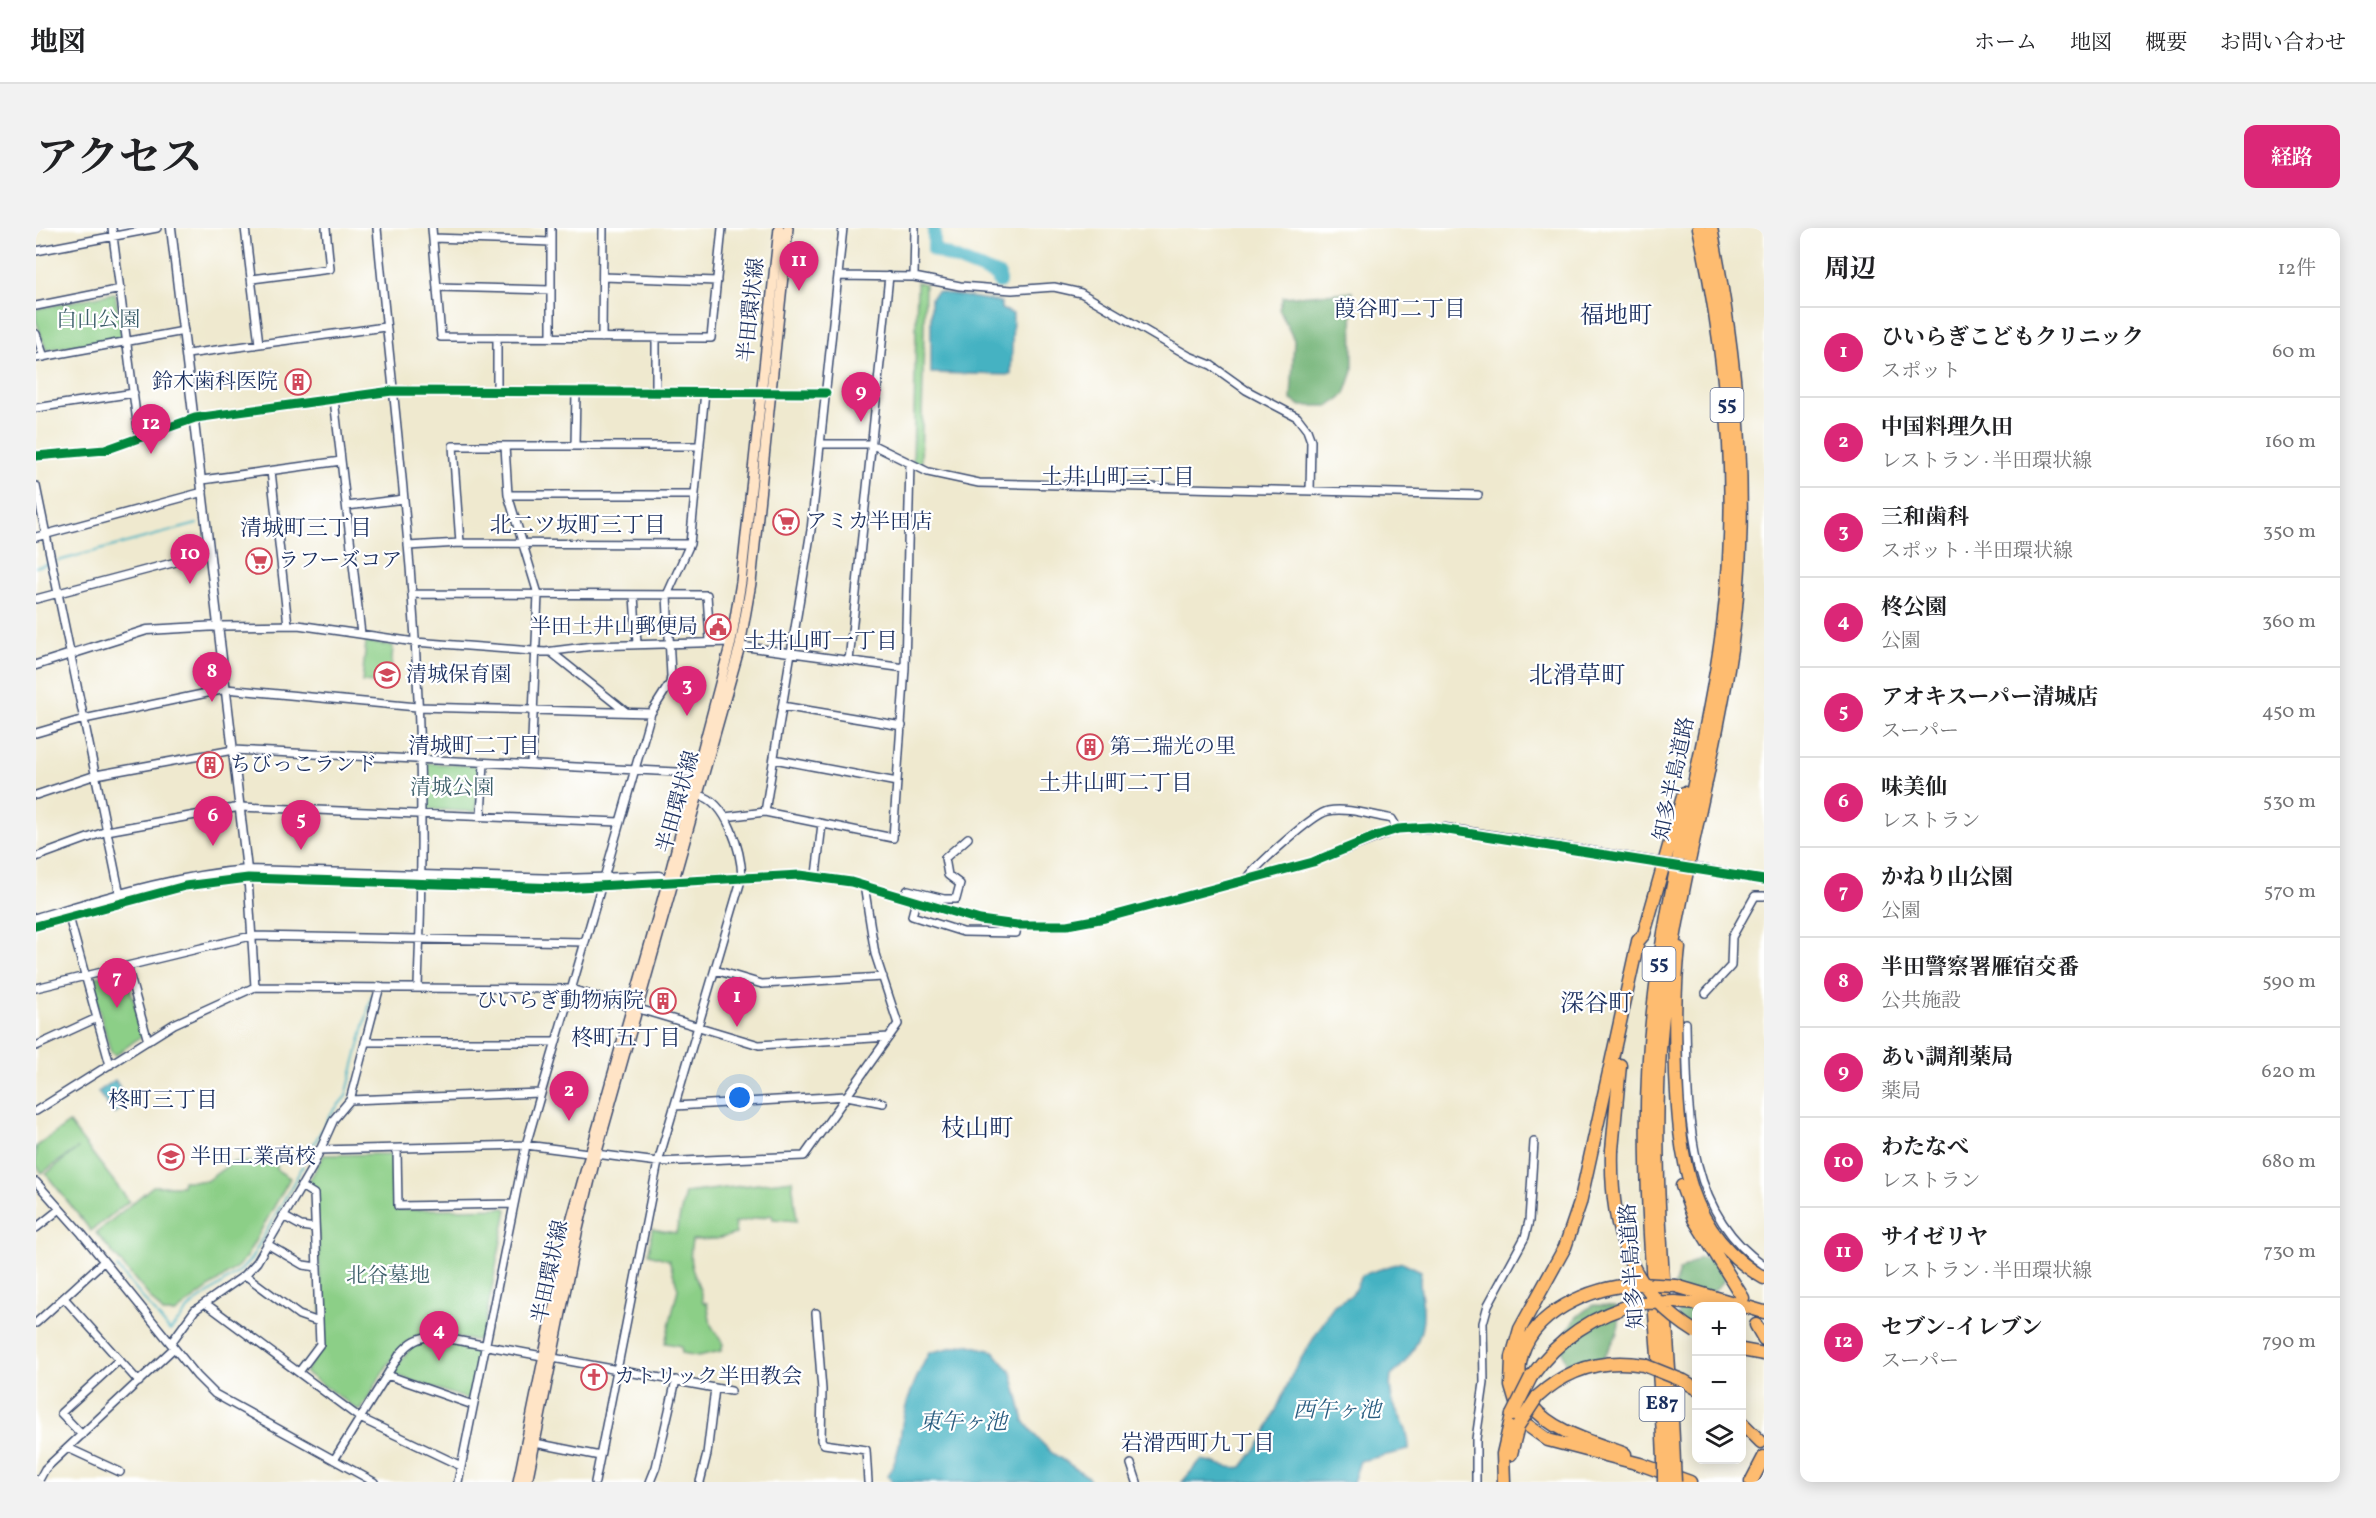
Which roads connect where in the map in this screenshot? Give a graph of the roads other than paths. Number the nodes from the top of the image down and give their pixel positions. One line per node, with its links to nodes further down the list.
1 (157, 228): 16 (street)
2 (171, 228): 31 (street)
3 (245, 228): 24 (street)
4 (326, 228): 24 (street)
5 (377, 228): 30 (street)
6 (432, 228): 17 (street)
7 (551, 228): 18 (street)
8 (603, 228): 22 (street)
9 (722, 228): 25 (street)
10 (779, 228): 47 (main road, 半田環状線)
11 (788, 228): 47 (main road, 半田環状線)
12 (843, 228): 20 (street)
13 (915, 228): 23 (street)
14 (1699, 228): 99 (highway, 知多半島道路 / 55)
15 (1711, 228): 140 (highway, 知多半島道路 / 55)
16 (114, 232): 19 (street); 27 (street)
17 (433, 238): 18 (street); 26 (street)
18 (551, 242): 28 (street)
19 (36, 251)
20 (838, 276): 21 (street); 48 (street)
21 (889, 276): 23 (street); 54 (street)
22 (603, 277): 25 (street); 35 (street)
23 (914, 277): 64 (street)
24 (252, 279): 38 (street)
25 (717, 281): 36 (street)
26 (437, 287): 28 (street); 33 (street)
27 (121, 289): 29 (street); 37 (street)
28 (551, 290): 34 (street)
29 (36, 306)
30 (385, 327): 38 (street); 41 (street)
31 (184, 330): 37 (street); 39 (street)
32 (36, 334): 40 (street)
33 (497, 337): 34 (street); 42 (street)
34 (551, 337): 35 (street)
35 (602, 338): 36 (street)
36 (656, 338): 44 (street)
37 (127, 341): 40 (street); 46 (street)
38 (259, 344): 39 (street)
39 (187, 354): 51 (street)
40 (40, 358)
41 (392, 391): 42 (street); 49 (street); 69 (street)
42 (497, 391): 43 (street)
43 (576, 392): 44 (street); 56 (street)
44 (656, 392): 45 (street)
45 (705, 392): 47 (street); 57 (street)
46 (134, 393): 50 (street); 52 (street)
47 (766, 393): 48 (street); 91 (main road, 半田環状線)
48 (826, 393): 53 (street)
49 (334, 399): 51 (street); 59 (street)
50 (36, 408)
51 (195, 418): 52 (street); 62 (street)
52 (139, 438): 58 (street)
53 (821, 444): 54 (street); 94 (street)
54 (872, 444): 60 (street); 96 (street)
55 (505, 446): 56 (street); 66 (street); 73 (street)
56 (575, 446): 57 (street)
57 (700, 446): 67 (street)
58 (36, 456)
59 (341, 461): 61 (street); 70 (street)
60 (910, 463): 64 (street); 98 (street)
61 (271, 471): 62 (street); 84 (street)
62 (202, 480): 65 (street)
63 (36, 486): 71 (street)
64 (1310, 491): 68 (street)
65 (203, 492): 71 (street); 77 (street)
66 (508, 495): 67 (street); 74 (street)
67 (695, 495): 75 (street)
68 (1478, 495)
69 (404, 499): 70 (street); 76 (street)
70 (346, 506): 86 (street)
71 (46, 535): 72 (street); 78 (street)
72 (36, 537)
73 (460, 543): 74 (street); 76 (street)
74 (523, 544): 75 (street); 80 (street)
75 (690, 544): 82 (street)
76 (408, 546): 79 (street)
77 (210, 553): 78 (street); 85 (street)
78 (58, 592): 83 (street); 95 (street)
79 (412, 594): 80 (street); 88 (street)
80 (538, 594): 81 (street); 92 (street)
81 (634, 595): 82 (street); 90 (street)
82 (667, 595): 87 (street); 89 (street)
83 (36, 599)
84 (288, 625): 85 (street); 86 (street)
85 (219, 626): 95 (street); 100 (street)
86 (361, 634): 88 (street)
87 (710, 640): 89 (street); 91 (street)
88 (415, 642): 92 (street); 101 (street)
89 (668, 642): 90 (street); 105 (street)
90 (637, 644): 93 (street)
91 (735, 644): 94 (street); 115 (main road, 半田環状線); 119 (main road, 半田環状線)
92 (536, 651): 93 (street); 103 (street)
93 (551, 652): 104 (street)
94 (790, 652): 96 (street); 102 (street)
95 (70, 654): 97 (street); 106 (street)
96 (849, 661): 98 (street)
97 (36, 665)
98 (905, 668): 107 (street)
99 (1716, 670): 149 (highway); 215 (highway, 知多半島道路 / 55)
100 (226, 689): 101 (street); 106 (street); 109 (street)
101 (417, 706): 103 (street); 110 (street)
102 (782, 706): 107 (street); 111 (street)
103 (533, 711): 104 (street); 113 (street)
104 (627, 712): 105 (street)
105 (651, 713): 114 (street)
106 (84, 719): 108 (street); 116 (street)
107 (902, 726): 117 (street)
108 (36, 733)
109 (233, 750): 110 (street); 116 (street); 120 (street)
110 (419, 759): 112 (street); 122 (street)
111 (774, 759): 117 (street); 121 (street)
112 (484, 763): 113 (street); 123 (street)
113 (531, 764): 114 (street)
114 (635, 770): 115 (street); 125 (street)
115 (697, 772): 135 (main road, 半田環状線)
116 (96, 775): 118 (street); 128 (street)
117 (897, 782): 126 (street)
118 (36, 795)
119 (699, 795): 124 (street); 135 (main road, 半田環状線)
120 (240, 807): 122 (street); 128 (street); 131 (street)
121 (765, 812): 124 (street); 126 (street)
122 (420, 814): 123 (street); 134 (street)
123 (481, 816): 125 (street)
124 (725, 818): 133 (street)
125 (620, 822): 138 (street)
126 (822, 824): 132 (street)
127 (1398, 829): 136 (street); 136 (street); 137 (street, bridge)
128 (107, 831): 130 (street); 141 (street)
129 (968, 838): 142 (street)
130 (36, 857)
131 (248, 874): 134 (street); 141 (street); 145 (street); 150 (street)
132 (816, 875): 133 (street); 139 (street)
133 (742, 877): 135 (street); 154 (street)
134 (422, 880): 138 (street); 151 (street)
135 (672, 880): 138 (street); 163 (main road, 半田環状線)
136 (1246, 880): 147 (street)
137 (1764, 880)
138 (602, 882): 152 (street)
139 (864, 885): 142 (street); 156 (street)
140 (1682, 890): 177 (highway); 215 (highway, 知多半島道路 / 55)
141 (120, 895): 146 (street)
142 (902, 896): 144 (street)
143 (1764, 896): 162 (street)
144 (916, 901): 147 (street); 147 (street)
145 (69, 917): 148 (street); 155 (street)
146 (36, 918)
147 (1017, 925)
148 (36, 926)
149 (1644, 934): 211 (highway, bridge); 256 (highway)
150 (251, 936): 151 (street); 153 (street); 158 (street)
151 (420, 938): 152 (street); 159 (street)
152 (585, 942): 161 (street)
153 (127, 966): 155 (street); 168 (street)
154 (715, 970): 156 (street); 166 (street)
155 (85, 976): 160 (street); 164 (street)
156 (883, 977): 167 (street)
157 (380, 986): 158 (street); 159 (street); 169 (street)
158 (255, 987): 168 (street)
159 (418, 987): 161 (street)
160 (36, 988)
161 (571, 989): 163 (street); 170 (street)
162 (1706, 993)
163 (635, 1008): 166 (street); 184 (main road, 半田環状線)
164 (97, 1018): 171 (street); 172 (street)
165 (1686, 1023): 197 (street)
166 (698, 1026): 167 (street); 178 (street)
167 (889, 1037): 174 (street)
168 (148, 1041): 172 (street)
169 (365, 1042): 170 (street); 175 (street)
170 (556, 1042): 173 (street)
171 (36, 1046)
172 (110, 1065): 179 (street)
173 (540, 1093): 175 (street); 181 (street)
174 (847, 1096): 176 (street); 178 (street); 185 (street)
175 (350, 1100): 183 (street)
176 (883, 1103)
177 (1678, 1104): 200 (highway); 202 (highway)
178 (675, 1106): 185 (street)
179 (36, 1111)
180 (1534, 1142): 252 (street)
181 (526, 1145): 182 (street); 184 (street); 190 (street)
182 (397, 1149): 183 (street); 190 (street)
183 (319, 1150): 187 (street)
184 (592, 1155): 185 (street); 218 (main road, 半田環状線)
185 (658, 1162): 220 (street)
186 (36, 1182): 188 (street)
187 (301, 1186): 192 (street); 194 (street)
188 (43, 1190): 189 (street); 191 (street)
189 (36, 1196)
190 (514, 1204): 213 (street)
191 (60, 1209): 193 (street); 196 (street)
192 (283, 1216): 194 (street); 195 (street)
193 (36, 1228)
194 (315, 1228): 198 (street)
195 (267, 1244): 198 (street); 199 (street)
196 (104, 1261): 201 (street); 214 (street)
197 (1764, 1265)
198 (317, 1267): 209 (street)
199 (245, 1275): 203 (street); 209 (street)
200 (1764, 1278)
201 (64, 1298): 210 (street); 219 (street)
202 (1743, 1298)
203 (205, 1302): 214 (street); 221 (street)
204 (1692, 1304): 253 (highway, bridge)
205 (1764, 1312): 256 (highway, bridge)
206 (816, 1313): 250 (street)
207 (1746, 1313): 208 (highway)
208 (1760, 1321): 212 (highway)
209 (319, 1322): 221 (street)
210 (36, 1323)
211 (1692, 1329)
212 (1764, 1339)
213 (486, 1345): 218 (street); 222 (street); 228 (street)
214 (172, 1346): 224 (street); 237 (street)
215 (1664, 1349): 238 (highway, 知多半島道路 / E87)
216 (1746, 1351): 217 (highway)
217 (1764, 1354)
218 (548, 1357): 220 (street); 233 (main road, 半田環状線); 245 (main road, 半田環状線)
219 (119, 1360): 224 (street); 231 (street)
220 (617, 1369): 223 (street); 235 (street)
221 (299, 1372): 229 (street)
222 (387, 1375): 228 (street); 229 (street)
223 (676, 1380): 226 (street); 248 (street)
224 (139, 1382): 231 (street)
225 (1692, 1386): 254 (highway, bridge)
226 (715, 1388): 227 (street); 249 (street)
227 (731, 1391)
228 (474, 1406): 240 (street)
229 (360, 1418): 237 (street); 240 (street)
230 (1746, 1427): 232 (highway)
231 (82, 1434): 234 (street)
232 (1761, 1442)
233 (535, 1443): 235 (street); 246 (main road, 半田環状線)
234 (68, 1448): 241 (street); 242 (street)
235 (600, 1456): 247 (street)
236 (1764, 1457): 257 (highway)
237 (334, 1460): 243 (street)
238 (1669, 1461): 255 (highway, 知多半島道路 / E87, bridge); 256 (highway, 知多半島道路 / E87, bridge)
239 (1131, 1464): 251 (street)
240 (461, 1466): 244 (street)
241 (120, 1472)
242 (38, 1482)
243 (374, 1482)
244 (458, 1482)
245 (518, 1482)
246 (527, 1482)
247 (595, 1482)
248 (650, 1482)
249 (700, 1482)
250 (868, 1482)
251 (1137, 1482)
252 (1476, 1482)
253 (1504, 1482)
254 (1510, 1482)
255 (1664, 1482)
256 (1684, 1482)
257 (1751, 1482)

